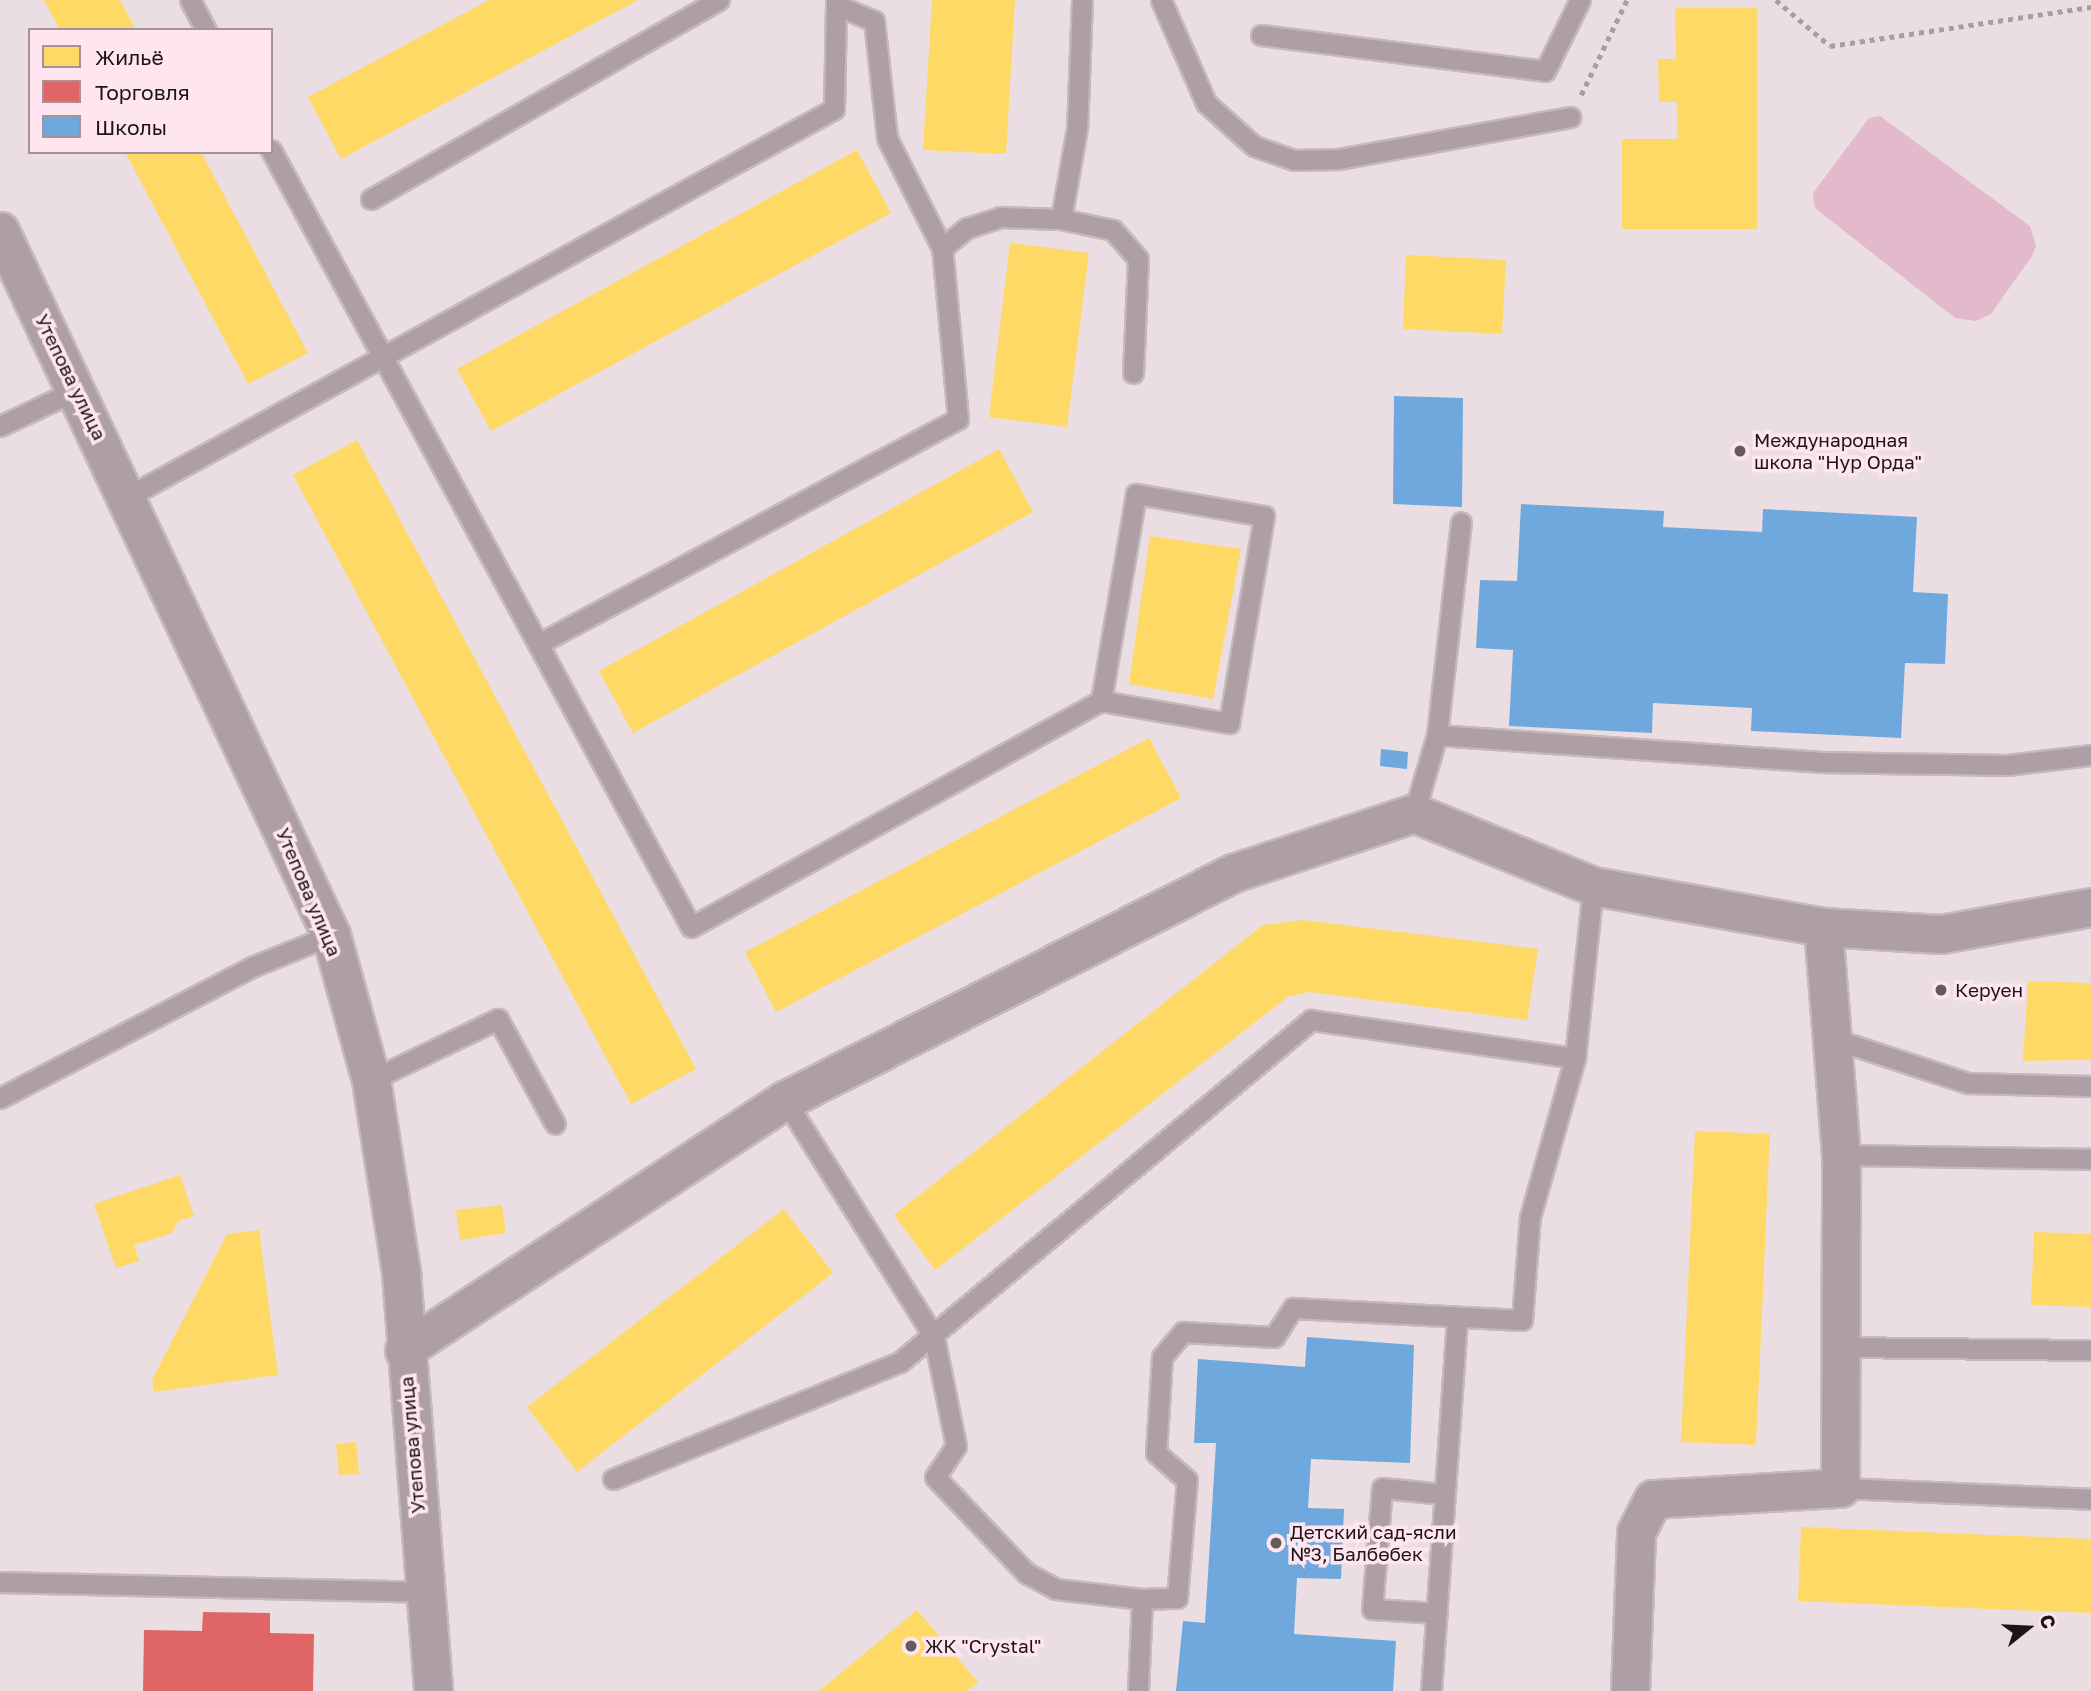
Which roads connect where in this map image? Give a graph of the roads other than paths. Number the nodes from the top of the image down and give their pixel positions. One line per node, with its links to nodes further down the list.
1 (190, 0): 8 (lane)
2 (719, 0): 12 (lane)
3 (1082, 0): 13 (lane)
4 (1161, 0): 10 (lane)
5 (1580, 0): 9 (lane)
6 (838, 3): 7 (lane); 16 (lane)
7 (867, 6): 15 (lane)
8 (205, 28)
9 (1261, 35)
10 (1570, 117)
11 (273, 154): 16 (lane)
12 (371, 199)
13 (1061, 219): 15 (lane); 17 (lane)
14 (0, 230): 18 (street, Утепова улица)
15 (942, 248): 22 (lane)
16 (383, 357): 20 (lane); 22 (lane)
17 (1133, 373)
18 (76, 390): 19 (lane); 20 (street, Утепова улица)
19 (0, 426)
20 (129, 496): 30 (street, Утепова улица)
21 (1461, 523): 24 (lane)
22 (538, 644): 23 (lane)
23 (1101, 701): 23 (lane)
24 (1437, 735): 25 (lane); 26 (lane)
25 (2091, 755)
26 (1413, 813): 27 (street); 36 (street)
27 (1593, 886): 29 (street); 32 (lane)
28 (2091, 907): 29 (street)
29 (1823, 928): 31 (street)
30 (331, 935): 33 (street, Утепова улица); 35 (lane)
31 (1836, 1040): 34 (lane); 38 (street)
32 (1575, 1058): 40 (lane); 41 (lane)
33 (371, 1080): 37 (lane); 43 (street, Утепова улица)
34 (2091, 1086)
35 (0, 1097)
36 (785, 1100): 41 (lane); 43 (street)
37 (555, 1124)
38 (1841, 1155): 39 (lane); 42 (street)
39 (2091, 1159)
40 (1457, 1317): 47 (lane); 51 (lane)
41 (934, 1337): 45 (lane); 51 (lane)
42 (1843, 1347): 44 (lane); 46 (street)
43 (404, 1350): 50 (street, Утепова улица)
44 (2091, 1350)
45 (613, 1479)
46 (1840, 1489): 48 (lane); 56 (street)
47 (1444, 1493): 52 (lane); 52 (lane)
48 (2091, 1499)
49 (0, 1582): 50 (lane)
50 (426, 1592): 53 (street, Утепова улица)
51 (1142, 1599): 54 (lane)
52 (1437, 1613): 55 (lane)
53 (433, 1691)
54 (1138, 1691)
55 (1431, 1691)
56 (1630, 1691)

